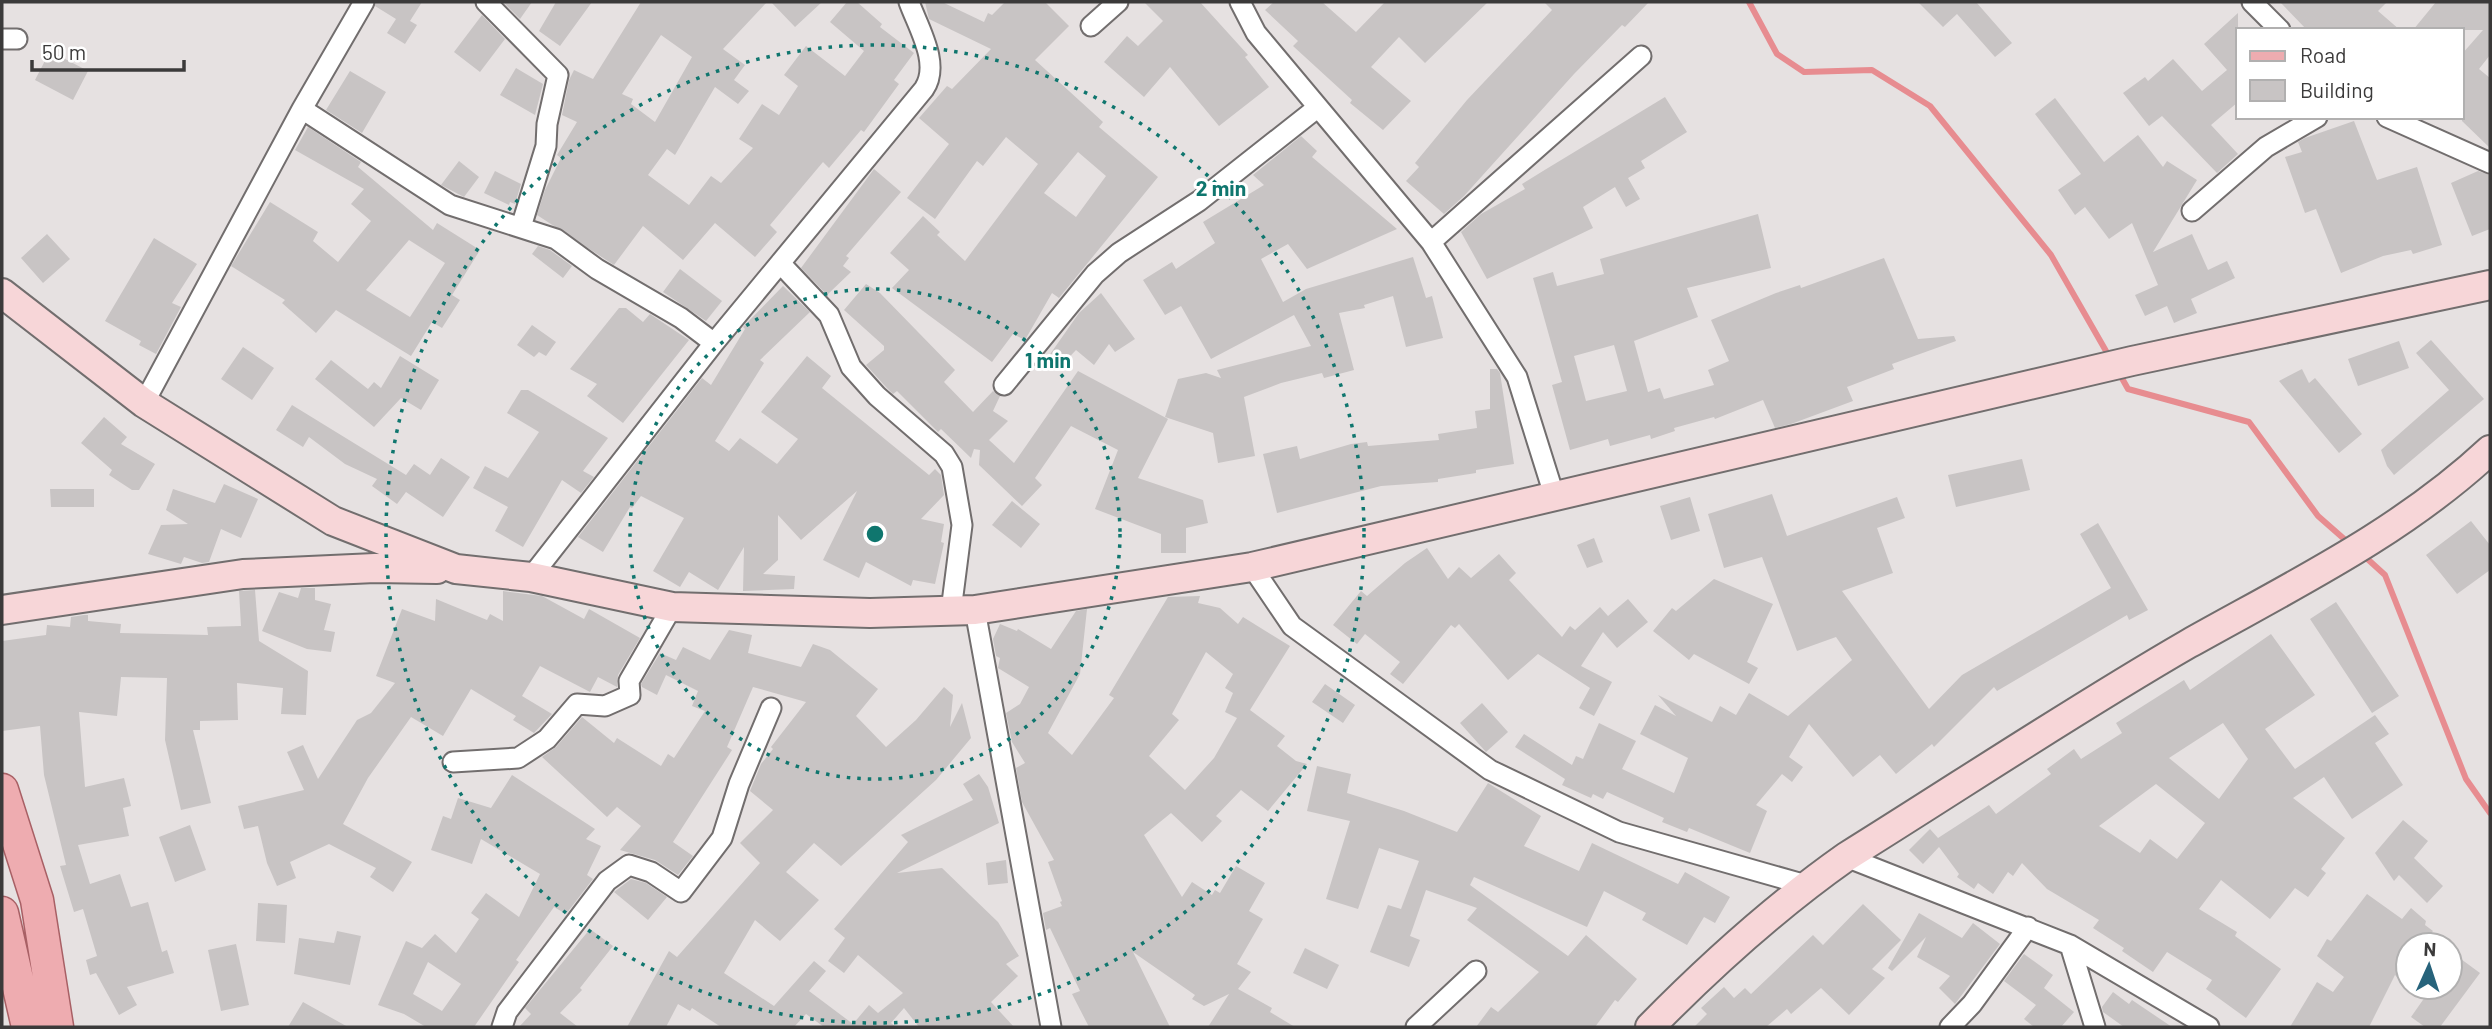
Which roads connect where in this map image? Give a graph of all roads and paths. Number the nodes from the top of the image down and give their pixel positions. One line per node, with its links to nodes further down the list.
1 (364, 2): 11 (street)
2 (485, 2): 16 (street)
3 (909, 2): 18 (street)
4 (1118, 2): 7 (street)
5 (1240, 2): 10 (street)
6 (2252, 2): 8 (street)
7 (1091, 26)
8 (2278, 28)
9 (1641, 56): 17 (street)
10 (1317, 108): 17 (street); 22 (street)
11 (302, 109): 16 (street); 23 (street)
12 (2314, 119): 15 (street)
13 (2391, 119): 14 (street)
14 (2490, 163)
15 (2192, 211)
16 (521, 227): 21 (street)
17 (1431, 242): 25 (street)
18 (780, 264): 21 (street); 31 (street)
19 (2490, 285): 25 (main road)
20 (2, 293): 23 (main road)
21 (714, 343): 28 (street)
22 (1004, 385)
23 (144, 403): 27 (main road)
24 (2490, 450): 35 (main road)
25 (1555, 498): 26 (main road)
26 (1252, 567): 31 (main road); 36 (street)
27 (456, 569): 28 (main road); 30 (main road)
28 (531, 577): 29 (main road)
29 (672, 607): 31 (main road); 33 (street)
30 (2, 610)
31 (963, 610): 44 (street)
32 (771, 708): 43 (street)
33 (453, 762)
34 (2, 790): 42 (main road)
35 (1846, 857): 36 (main road); 38 (street)
36 (1806, 885): 46 (main road)
37 (2, 913): 41 (main road)
38 (2028, 927): 39 (street); 47 (street)
39 (2070, 945): 48 (street); 49 (street)
40 (1476, 971): 45 (street)
41 (28, 1027)
42 (57, 1027)
43 (502, 1027)
44 (1051, 1027)
45 (1416, 1027)
46 (1650, 1027)
47 (1950, 1027)
48 (2095, 1027)
49 (2209, 1027)

